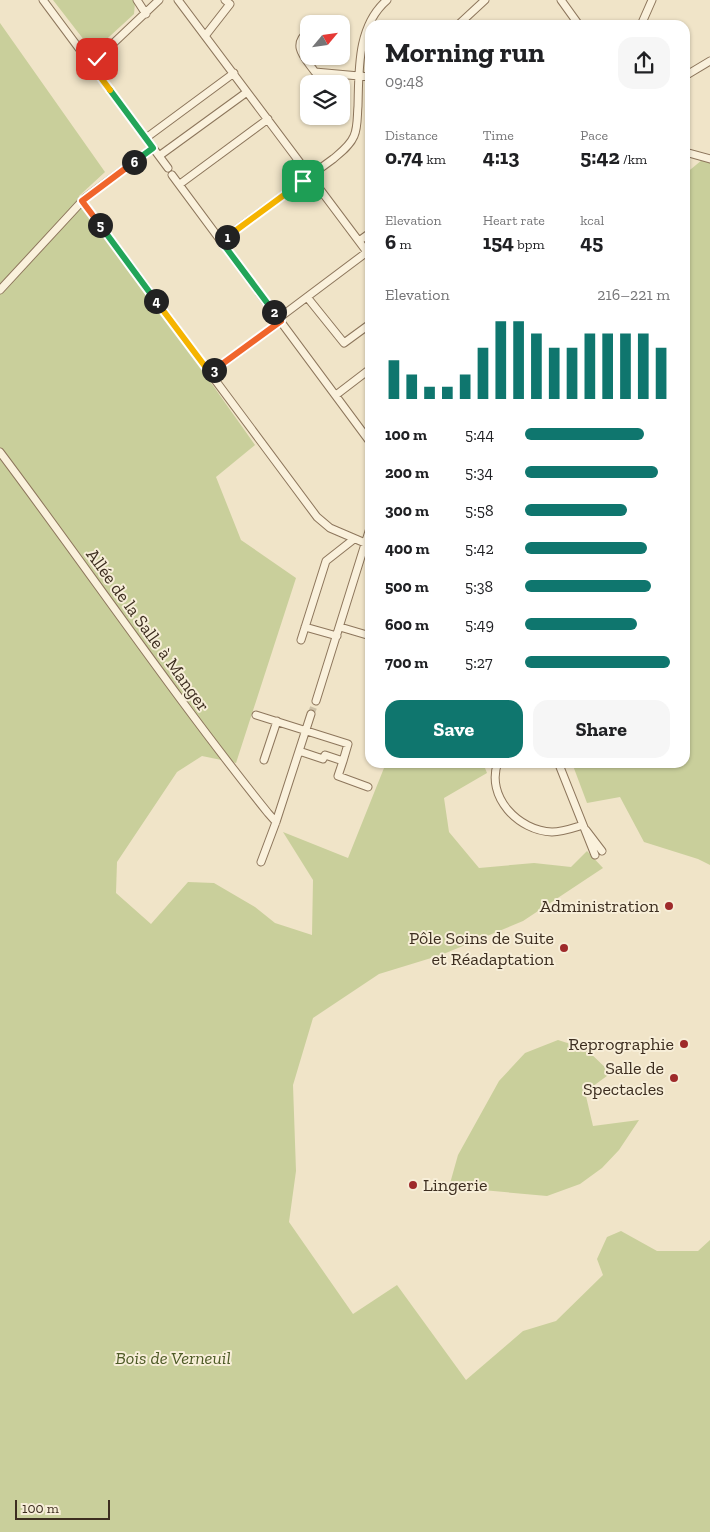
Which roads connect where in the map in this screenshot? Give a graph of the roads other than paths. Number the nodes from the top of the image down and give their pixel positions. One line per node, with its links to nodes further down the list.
1 (43, 0): 18 (street)
2 (137, 0): 10 (street)
3 (159, 0): 10 (street)
4 (178, 0): 16 (street)
5 (225, 0): 16 (street)
6 (386, 0): 11 (street)
7 (485, 0): 12 (street)
8 (561, 0): 13 (street)
9 (652, 0): 14 (street)
10 (146, 14): 18 (street)
11 (371, 20)
12 (463, 20)
13 (575, 20)
14 (643, 20)
15 (365, 35): 22 (street)
16 (205, 36): 21 (street)
17 (710, 61): 20 (street)
18 (90, 63): 26 (street)
19 (310, 65): 22 (street)
20 (690, 73)
21 (234, 74): 24 (street); 26 (street)
22 (359, 77): 23 (street); 31 (street)
23 (365, 77)
24 (248, 92): 25 (street); 29 (street)
25 (268, 119): 31 (street); 32 (street)
26 (146, 138): 27 (street)
27 (153, 148): 29 (street); 33 (street)
28 (690, 153): 30 (street)
29 (159, 156): 32 (street)
30 (710, 159)
31 (310, 176): 35 (street); 36 (street)
32 (180, 184): 35 (street)
33 (82, 201): 39 (street); 43 (street)
34 (365, 236): 36 (street)
35 (221, 241): 41 (street)
36 (359, 241): 37 (street)
37 (365, 250)
38 (365, 256): 40 (street)
39 (0, 290)
40 (308, 297): 41 (street); 42 (street)
41 (280, 320): 43 (street); 45 (street)
42 (365, 328)
43 (210, 373): 48 (street)
44 (365, 373): 45 (street)
45 (336, 395): 46 (street)
46 (365, 435)
47 (0, 452): 66 (street, Allée de la Salle à Manger)
48 (354, 539): 49 (street); 50 (street)
49 (365, 543): 51 (street)
50 (305, 627): 53 (street); 54 (street)
51 (340, 627): 52 (street); 53 (street)
52 (365, 634)
53 (337, 636): 55 (street)
54 (301, 640)
55 (316, 701)
56 (311, 714): 59 (street)
57 (256, 715): 58 (street)
58 (277, 722): 59 (street); 61 (street)
59 (306, 730): 60 (street); 62 (street)
60 (299, 752): 62 (street); 66 (street)
61 (264, 760)
62 (343, 761): 65 (street)
63 (497, 768): 67 (street)
64 (560, 768): 67 (street)
65 (368, 787)
66 (276, 822): 70 (street)
67 (583, 825): 68 (street); 69 (street)
68 (602, 851)
69 (594, 856)
70 (261, 862)

